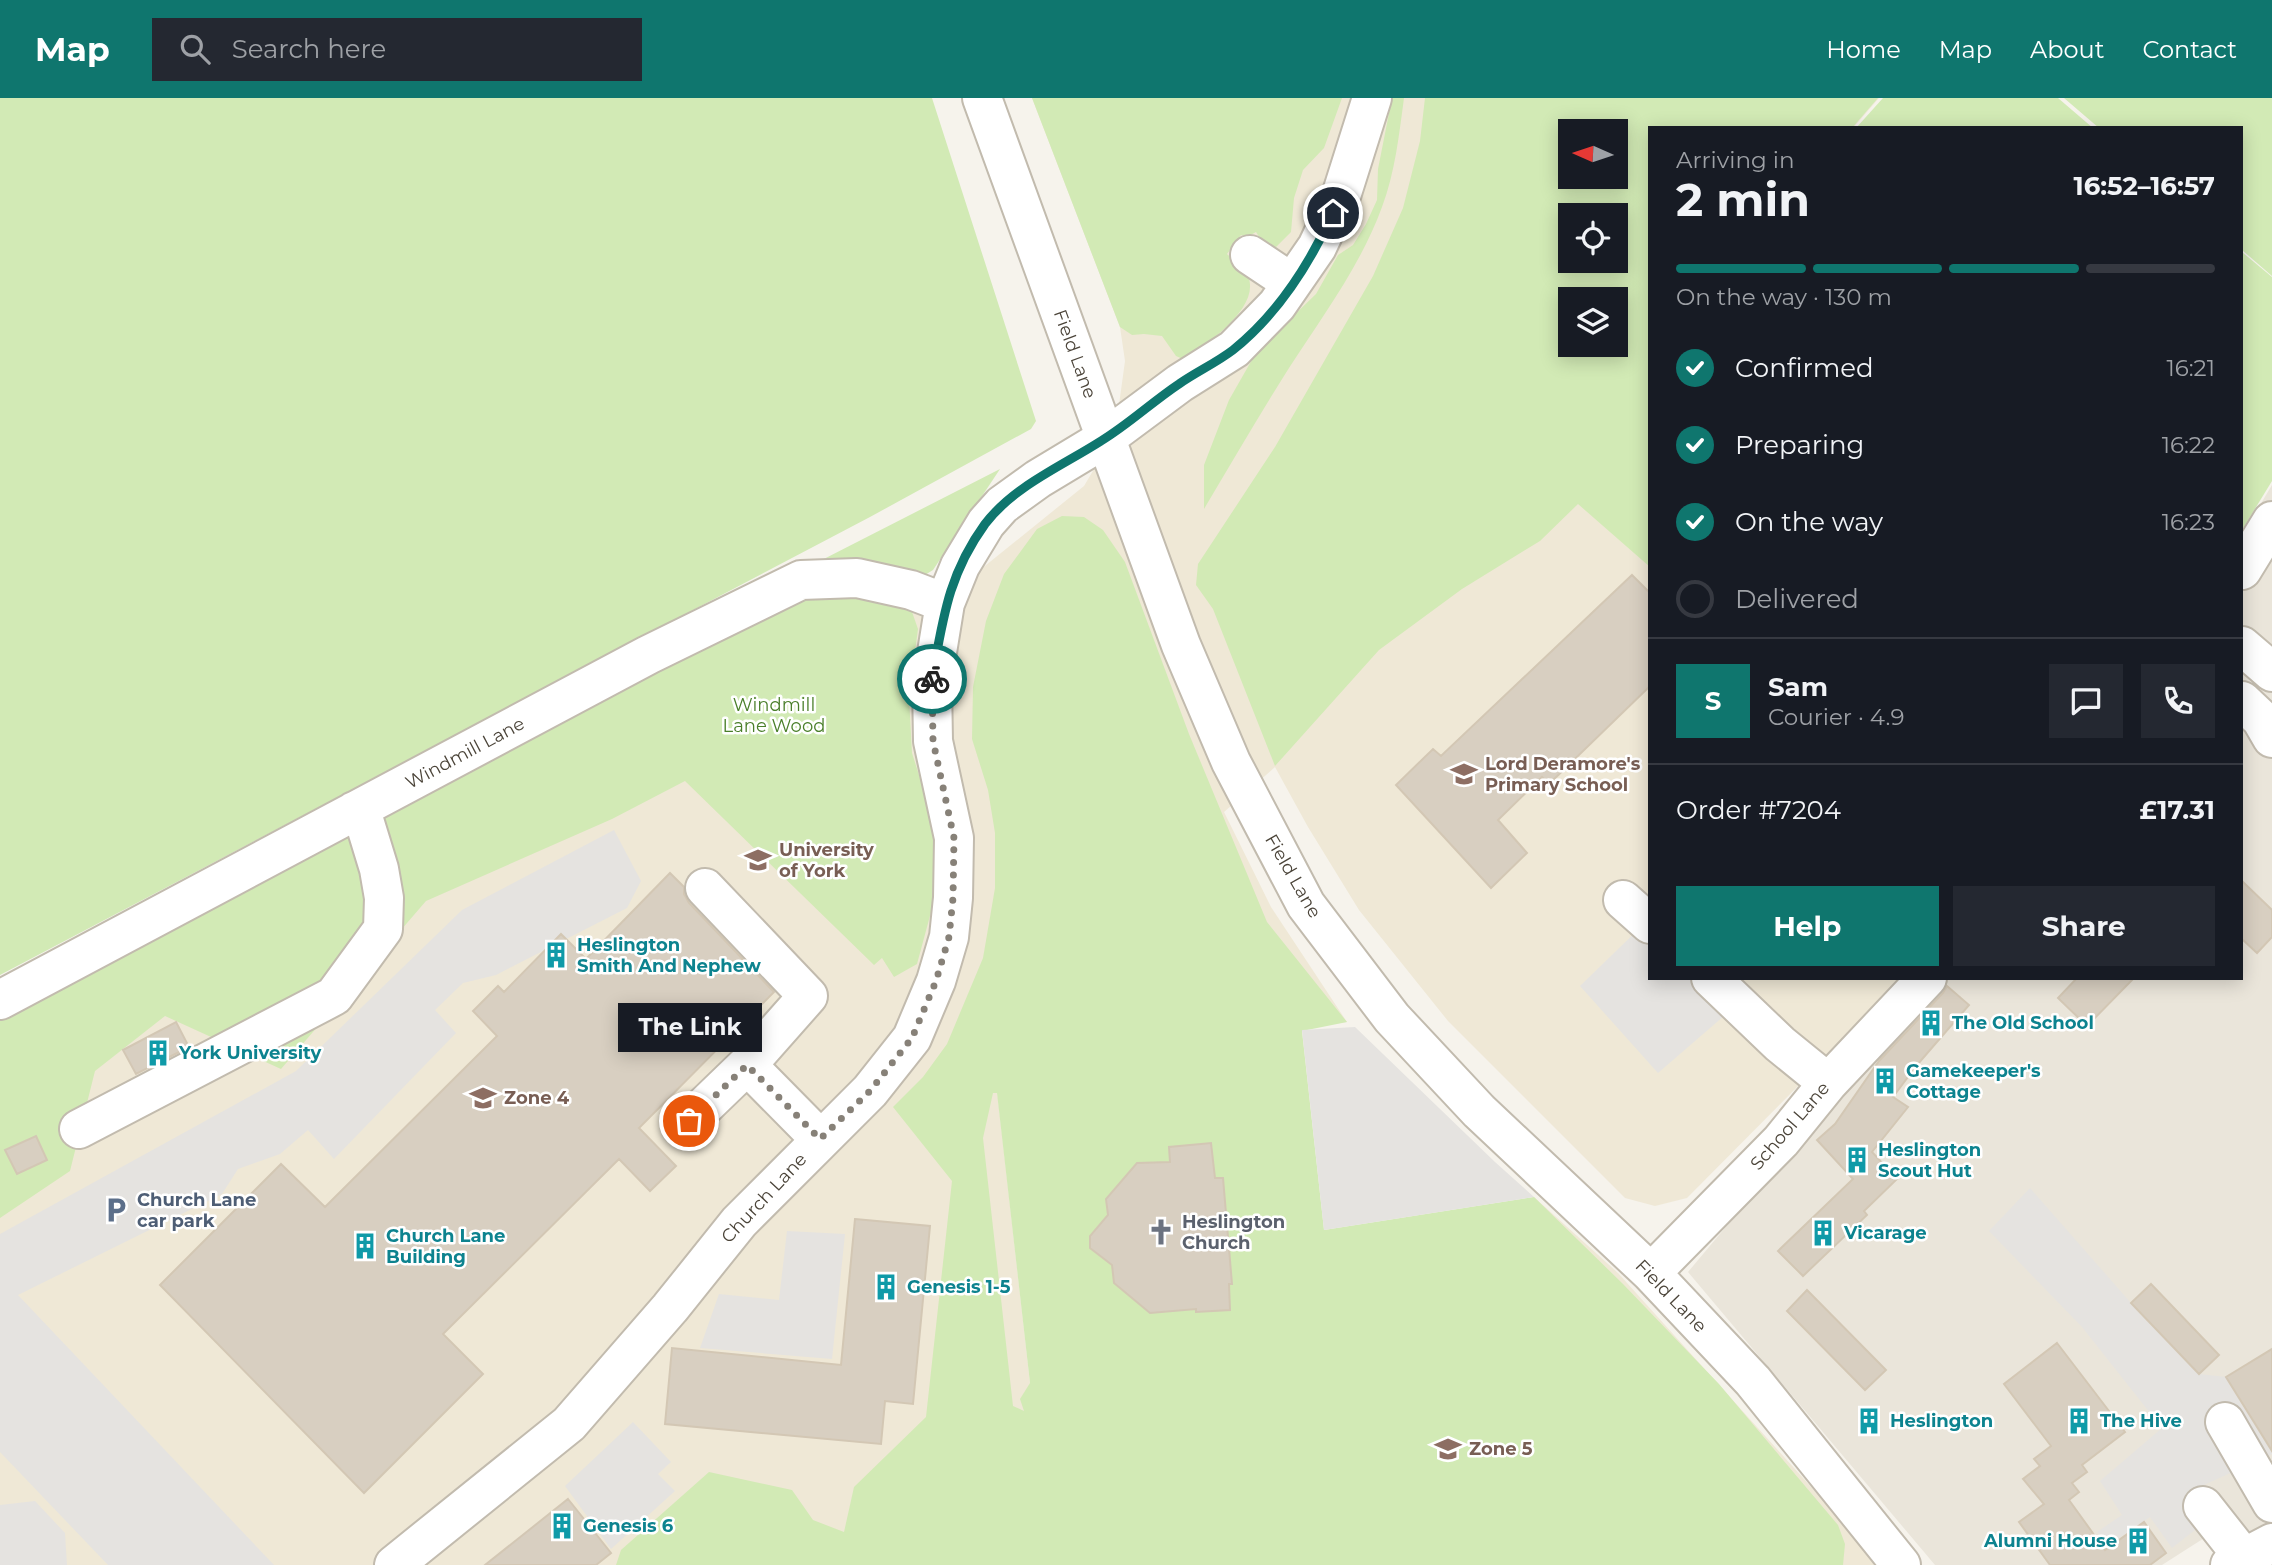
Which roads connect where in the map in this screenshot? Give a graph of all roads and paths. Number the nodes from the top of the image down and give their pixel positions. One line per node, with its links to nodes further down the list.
1 (982, 98): 5 (street, Field Lane)
2 (1372, 98): 4 (street, Church Lane)
3 (1250, 255): 4 (street)
4 (1292, 283): 5 (street, Church Lane)
5 (1106, 438): 8 (street, Church Lane); 23 (street, Field Lane)
6 (2272, 521): 7 (street)
7 (2243, 568)
8 (945, 603): 13 (street, Windmill Lane); 22 (street, Church Lane)
9 (2243, 647): 10 (street)
10 (2272, 672)
11 (2243, 702): 12 (street)
12 (2272, 738)
13 (354, 811): 17 (street, Windmill Lane); 21 (street)
14 (705, 888): 18 (street)
15 (1713, 980): 19 (street)
16 (1925, 980): 19 (street, School Lane)
17 (0, 1000)
18 (747, 1065): 20 (street); 22 (street)
19 (1828, 1083): 23 (street, School Lane)
20 (689, 1121)
21 (79, 1129)
22 (820, 1139): 29 (street, Church Lane)
23 (1651, 1273): 27 (street, Field Lane)
24 (2225, 1422): 25 (street)
25 (2272, 1503)
26 (2203, 1506): 28 (street)
27 (1877, 1549): 30 (street, Field Lane)
28 (2254, 1556)
29 (394, 1565)
30 (1901, 1565)

